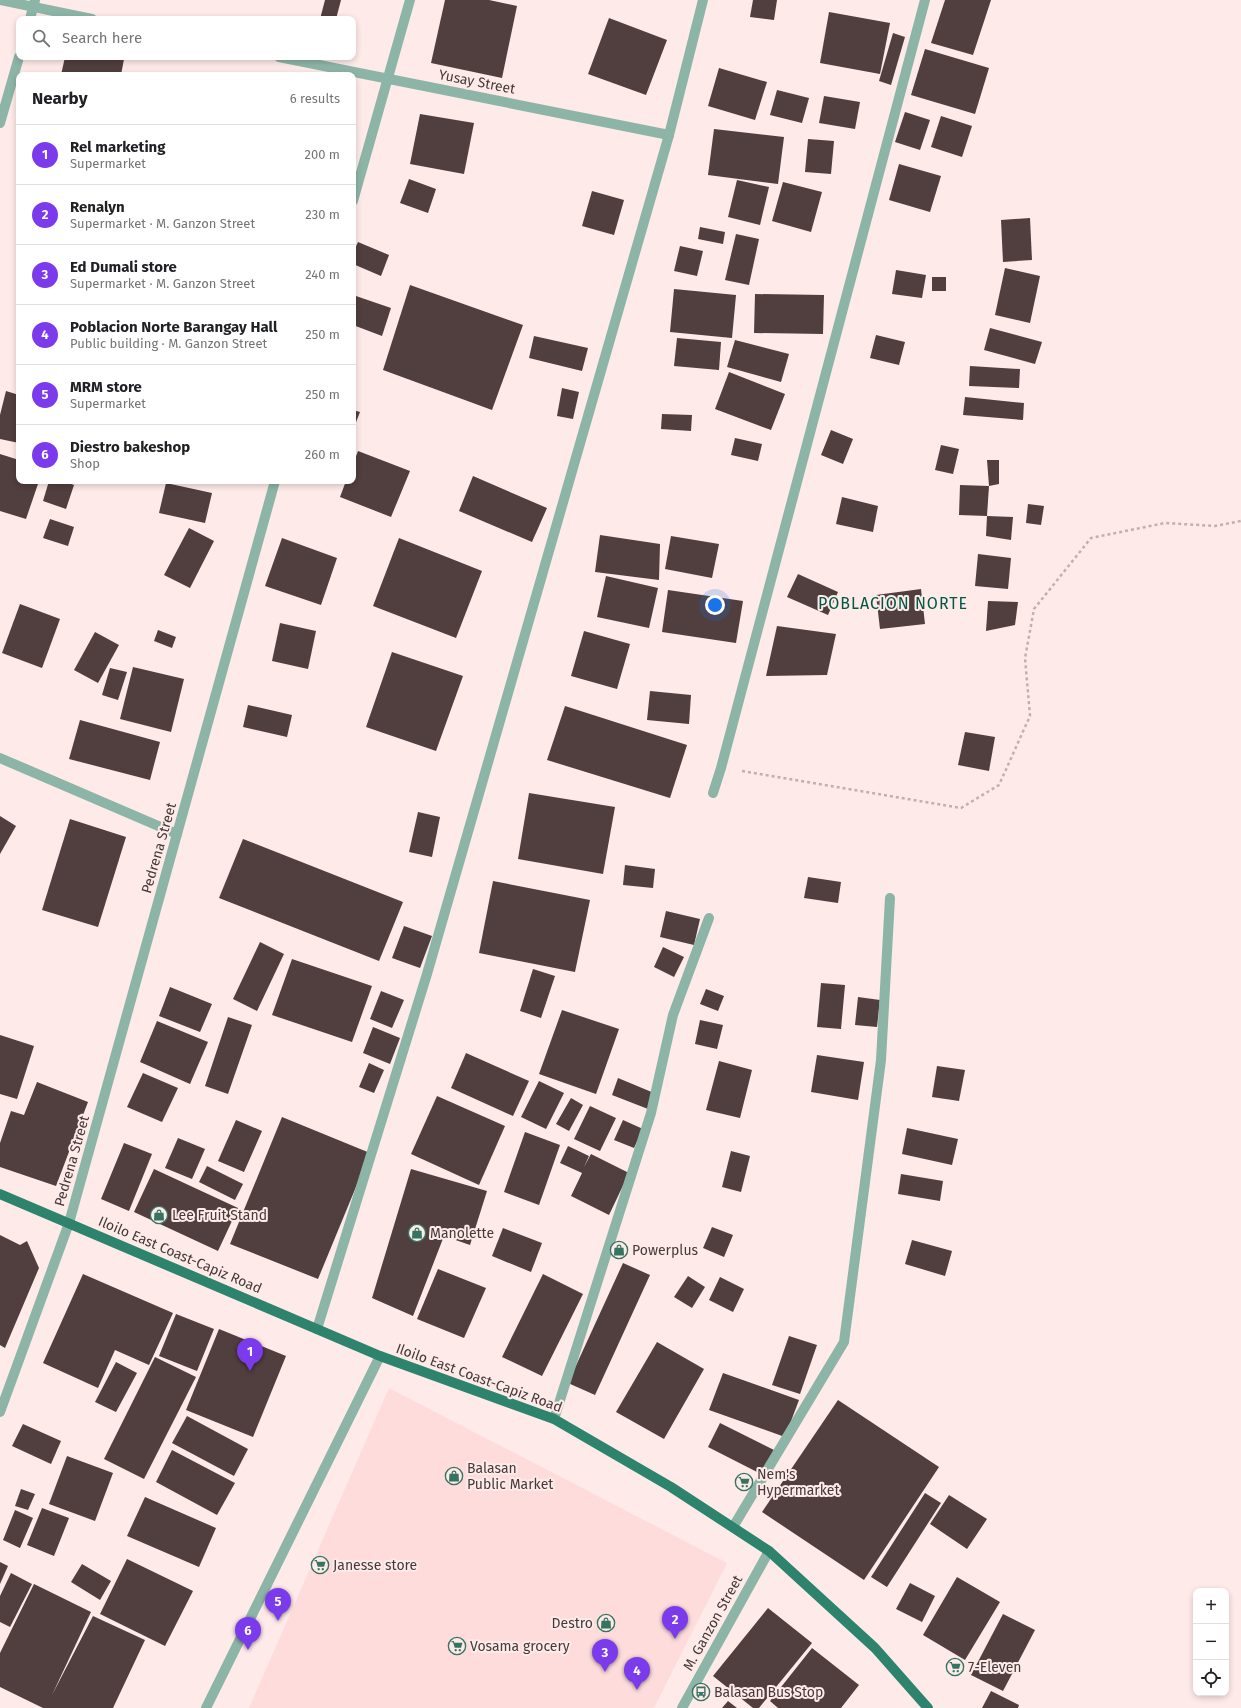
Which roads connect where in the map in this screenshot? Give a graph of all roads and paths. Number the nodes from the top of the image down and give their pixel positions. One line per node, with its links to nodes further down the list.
1 (0, 0): 5 (street)
2 (410, 0): 12 (street)
3 (703, 0): 14 (street)
4 (925, 0): 19 (street)
5 (34, 4): 6 (street); 7 (street)
6 (31, 16)
7 (80, 16)
8 (18, 60): 13 (street)
9 (294, 60): 10 (street, Yusay Street)
10 (353, 72)
11 (356, 73): 12 (street, Yusay Street)
12 (387, 79): 14 (street, Yusay Street); 15 (street)
13 (0, 123)
14 (669, 135): 26 (street)
15 (356, 190)
16 (274, 484): 21 (street, Pedrena Street)
17 (1241, 521): 19 (path)
18 (0, 758): 21 (street)
19 (721, 768): 20 (street)
20 (713, 793)
21 (177, 834): 25 (street, Pedrena Street)
22 (890, 898): 30 (street)
23 (709, 918): 29 (street)
24 (0, 1194): 25 (main road, Iloilo East Coast-Capiz Road)
25 (69, 1223): 26 (main road, Iloilo East Coast-Capiz Road); 28 (street, Pedrena Street)
26 (318, 1329): 27 (main road, Iloilo East Coast-Capiz Road)
27 (380, 1356): 29 (main road, Iloilo East Coast-Capiz Road); 32 (street)
28 (0, 1412)
29 (554, 1419): 30 (main road, Iloilo East Coast-Capiz Road)
30 (732, 1527): 31 (main road, Iloilo East Coast-Capiz Road)
31 (769, 1551): 33 (street, M. Ganzon Street); 34 (main road, Iloilo East Coast-Capiz Road)
32 (206, 1708)
33 (682, 1708)
34 (928, 1708)

